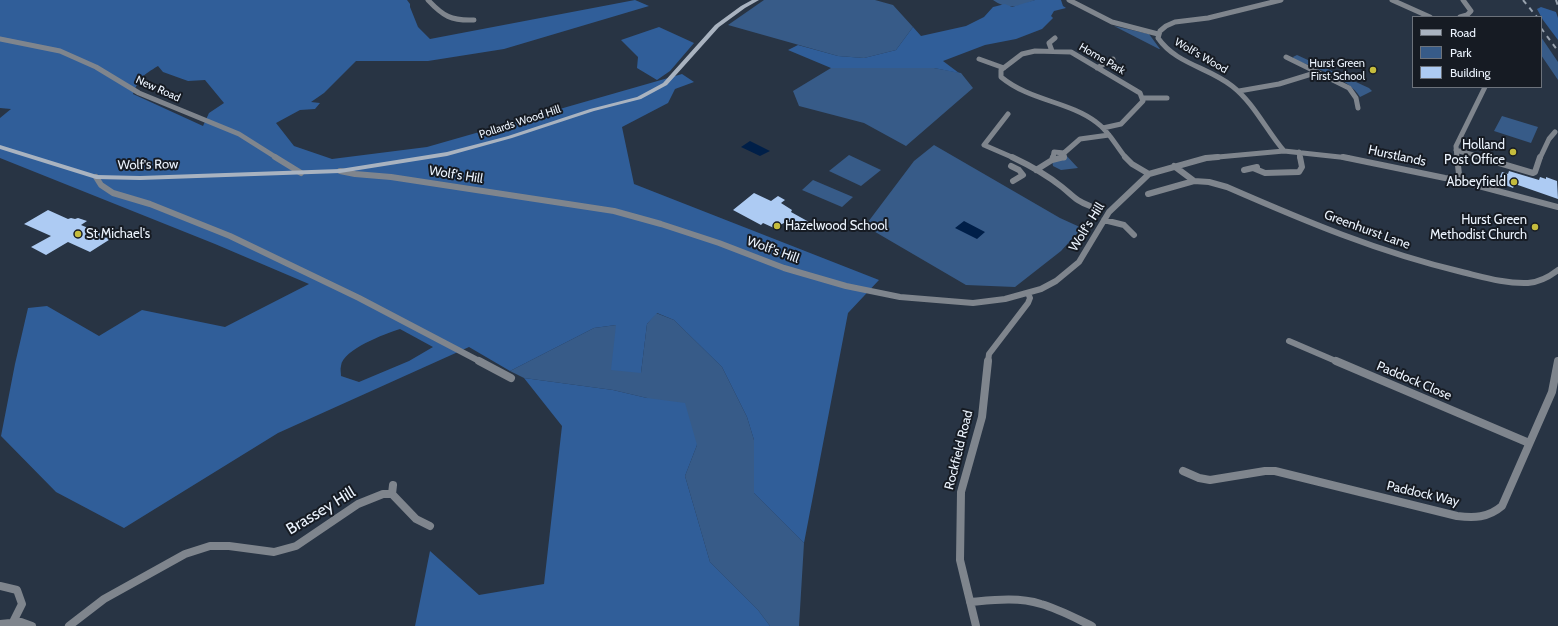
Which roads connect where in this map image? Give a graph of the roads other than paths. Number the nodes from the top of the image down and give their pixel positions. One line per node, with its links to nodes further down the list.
1 (428, 0): 9 (street)
2 (756, 0): 39 (street, Pollards Wood Hill)
3 (1069, 0): 10 (street, Wolf's Wood)
4 (1281, 0): 10 (street, Wolf's Wood)
5 (1392, 0): 7 (street)
6 (1463, 0): 8 (street)
7 (1428, 16)
8 (1464, 16)
9 (474, 20)
10 (1158, 34): 21 (street, Wolf's Wood)
11 (1055, 38): 13 (street)
12 (0, 39): 40 (street, New Road)
13 (1052, 51): 17 (street, Home Park); 18 (street, Home Park)
14 (1286, 57): 19 (street)
15 (980, 59): 17 (street)
16 (1113, 59): 18 (street)
17 (1004, 68): 26 (street)
18 (1097, 68): 22 (street, Home Park)
19 (1318, 72): 21 (street); 24 (street)
20 (1485, 88): 30 (street)
21 (1239, 91): 31 (street, Wolf's Wood)
22 (1142, 98): 23 (street); 26 (street)
23 (1167, 98)
24 (1358, 108)
25 (1008, 114): 33 (street)
26 (1103, 128): 28 (street)
27 (1555, 132): 30 (street)
28 (1109, 135): 37 (street); 41 (street)
29 (0, 147): 42 (street, Wolf's Row)
30 (1456, 150): 43 (street)
31 (1284, 151): 32 (street, Hurstlands); 35 (street, Hurstlands)
32 (1299, 152): 38 (street); 43 (street, Hurstlands)
33 (1028, 164): 36 (street); 37 (street)
34 (1011, 166): 36 (street)
35 (1174, 166): 41 (street, Hurstlands); 45 (street)
36 (1019, 170): 44 (street)
37 (1036, 170): 47 (street)
38 (1244, 170)
39 (340, 171): 40 (street, Pollards Wood Hill); 53 (street, Wolf's Hill)
40 (301, 173): 42 (street, Wolf's Row)
41 (1149, 174): 49 (street, Wolf's Hill)
42 (96, 177): 56 (street)
43 (1462, 179): 48 (street, Hurstlands)
44 (1013, 181)
45 (1194, 181): 46 (street, Greenhurst Lane); 52 (street, Greenhurst Lane)
46 (1148, 194)
47 (1090, 206)
48 (1558, 207)
49 (1104, 220): 50 (street); 53 (street, Wolf's Hill)
50 (1134, 235)
51 (1558, 270): 52 (street, Greenhurst Lane)
52 (1555, 277)
53 (1028, 293): 61 (street, Rockfield Road)
54 (1289, 341): 57 (street, Paddock Close)
55 (1558, 360): 57 (street, Paddock Way)
56 (511, 378)
57 (1529, 443): 58 (street, Paddock Way)
58 (1182, 471)
59 (430, 526): 65 (street, Brassey Hill)
60 (0, 586): 62 (street)
61 (970, 602): 66 (street, Rockfield Road); 67 (street)
62 (13, 622): 63 (street); 64 (street)
63 (0, 624)
64 (32, 626)
65 (69, 626)
66 (976, 626)
67 (1092, 626)

